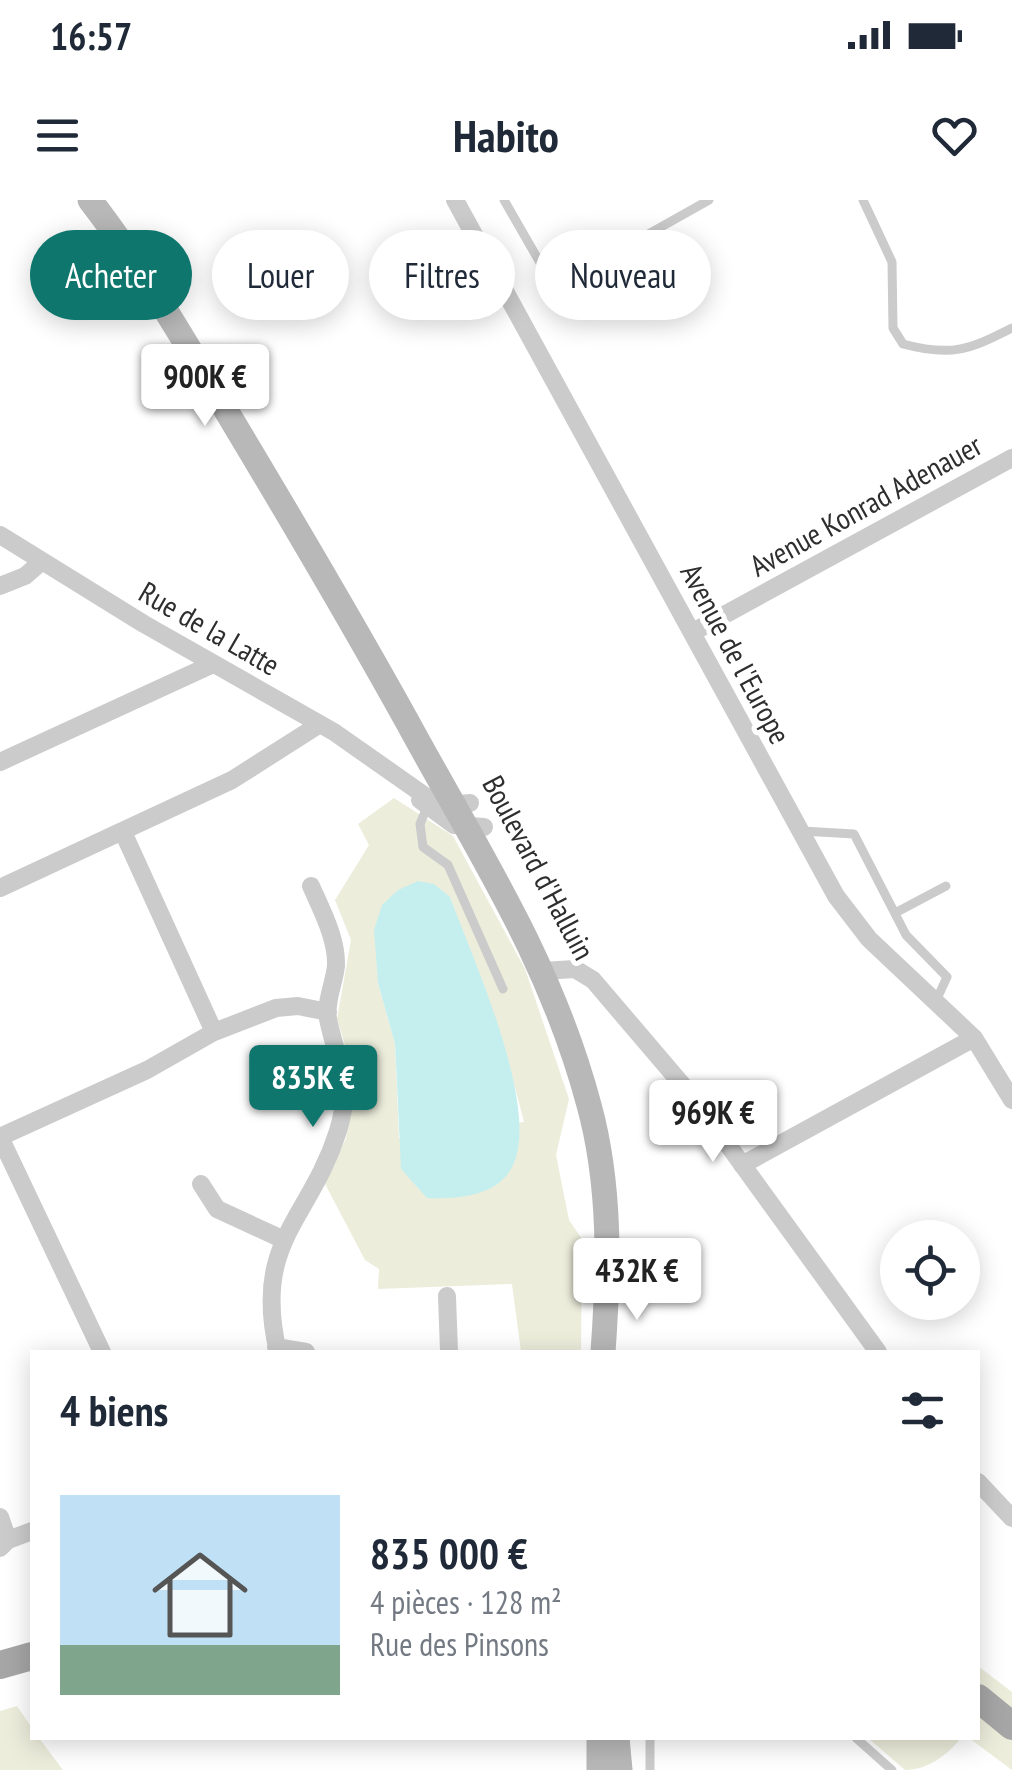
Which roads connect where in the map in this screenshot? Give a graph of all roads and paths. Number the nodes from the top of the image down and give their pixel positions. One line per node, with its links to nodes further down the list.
1 (90, 200): 17 (main road, Boulevard d'Halluin)
2 (455, 200): 11 (street, Avenue de l'Europe)
3 (504, 200): 4 (lane)
4 (709, 200)
5 (863, 200): 6 (lane)
6 (1012, 328)
7 (1012, 458): 11 (street, Avenue Konrad Adenauer)
8 (0, 535): 9 (street, Rue de la Latte)
9 (40, 562): 10 (street); 12 (street, Rue de la Latte)
10 (0, 586)
11 (693, 632): 18 (street, Avenue de l'Europe)
12 (213, 664): 13 (street, Rue de la Latte); 14 (street)
13 (320, 724): 15 (street, Rue de la Latte); 19 (street)
14 (0, 762)
15 (391, 771): 16 (street, Rue de la Latte); 17 (street, Rue de la Latte)
16 (427, 807): 17 (street, Rue de la Latte); 25 (lane)
17 (469, 816): 24 (main road, Boulevard d'Halluin)
18 (800, 831): 23 (lane); 26 (street, Avenue de l'Europe)
19 (123, 832): 22 (street); 28 (street)
20 (311, 886): 27 (street)
21 (946, 886): 23 (lane)
22 (0, 888)
23 (895, 913): 26 (lane)
24 (549, 969): 32 (street); 36 (main road, Boulevard d'Halluin)
25 (503, 989)
26 (936, 1000): 29 (street, Avenue de l'Europe)
27 (328, 1012): 28 (street); 34 (street)
28 (214, 1032): 31 (street)
29 (974, 1038): 30 (street, Avenue de l'Europe); 32 (street)
30 (1012, 1100)
31 (0, 1137): 37 (street)
32 (742, 1165): 42 (street)
33 (201, 1184): 34 (street)
34 (282, 1239): 38 (street)
35 (446, 1296): 39 (street)
36 (606, 1300): 40 (main road, Boulevard d'Halluin); 41 (main road, Boulevard d'Halluin)
37 (101, 1350)
38 (277, 1350)
39 (449, 1350)
40 (603, 1350)
41 (612, 1350)
42 (877, 1350)
43 (980, 1484): 45 (street)
44 (0, 1517): 47 (street)
45 (1012, 1518)
46 (30, 1532): 47 (street)
47 (4, 1544)
48 (30, 1657): 49 (main road)
49 (0, 1666)
50 (980, 1700): 51 (main road)
51 (1012, 1726)
52 (590, 1740): 58 (lane)
53 (599, 1740): 59 (main road)
54 (617, 1740): 60 (main road)
55 (628, 1740): 60 (lane)
56 (650, 1740): 61 (lane)
57 (858, 1740): 62 (lane)
58 (590, 1770)
59 (598, 1770)
60 (624, 1770)
61 (650, 1770)
62 (892, 1770)

